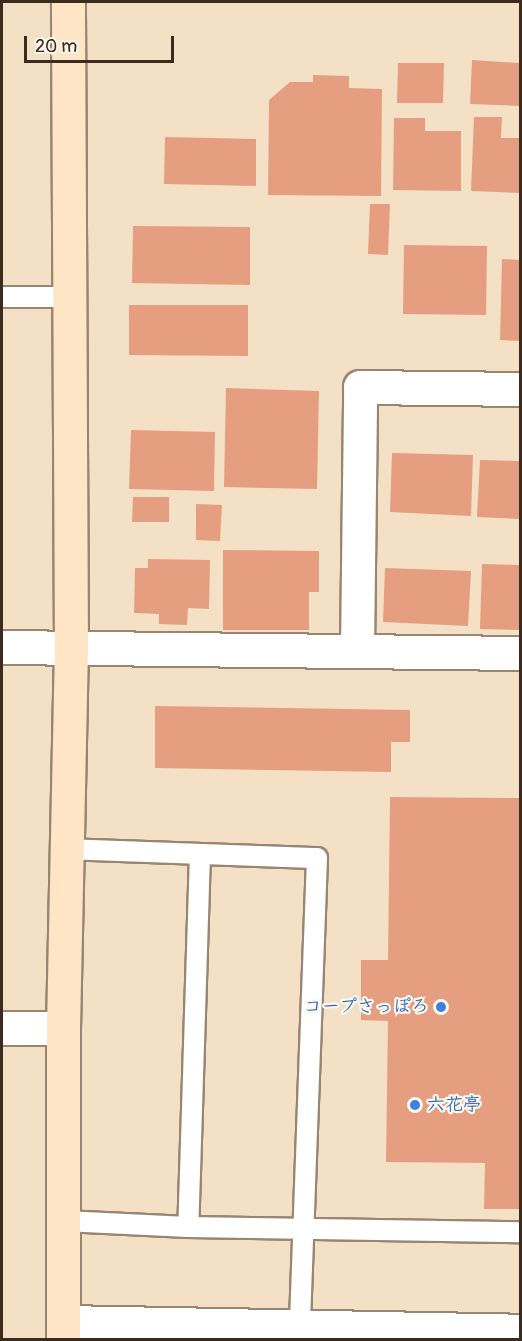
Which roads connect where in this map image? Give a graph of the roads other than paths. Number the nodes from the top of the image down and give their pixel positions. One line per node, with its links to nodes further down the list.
1 (69, 2): 3 (street)
2 (2, 297): 3 (lane)
3 (69, 297): 6 (street)
4 (520, 388): 7 (street)
5 (2, 647): 6 (street)
6 (71, 648): 7 (street); 9 (street)
7 (357, 650): 8 (street)
8 (520, 653)
9 (67, 849): 10 (lane); 12 (street)
10 (200, 854): 14 (lane); 15 (lane)
11 (2, 1028): 12 (street)
12 (63, 1029): 13 (street)
13 (64, 1221): 14 (lane); 18 (street)
14 (188, 1227): 15 (lane)
15 (304, 1229): 16 (lane); 17 (lane)
16 (520, 1232)
17 (300, 1328): 18 (street); 20 (street)
18 (63, 1331)
19 (520, 1332): 20 (street)
20 (461, 1336)

